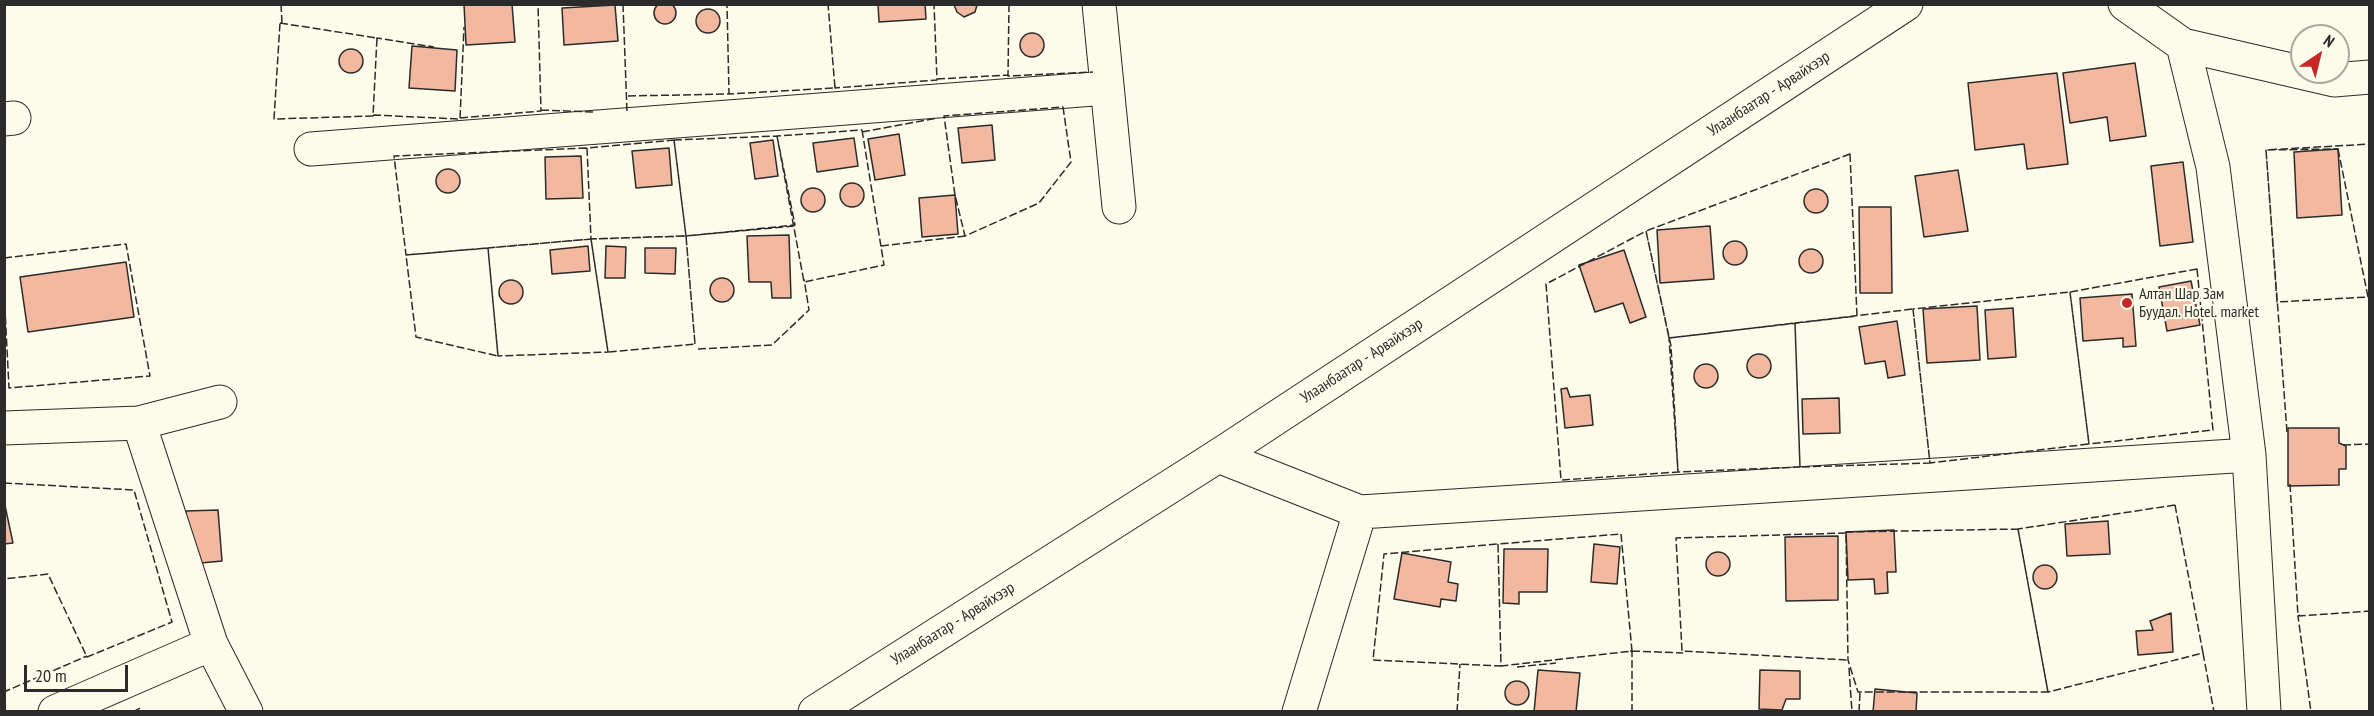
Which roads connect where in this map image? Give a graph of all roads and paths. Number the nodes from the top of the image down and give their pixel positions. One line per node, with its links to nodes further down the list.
1 (1099, 4): 6 (main road)
2 (1906, 4): 13 (main road, Улаанбаатар - Арвайхээр)
3 (2125, 4): 4 (main road)
4 (2183, 45): 5 (main road); 12 (main road)
5 (2370, 77)
6 (1107, 88): 7 (main road); 8 (main road)
7 (311, 150)
8 (1119, 207)
9 (220, 402): 10 (main road)
10 (139, 423): 11 (main road); 15 (main road)
11 (4, 428)
12 (2249, 455): 14 (main road); 20 (main road)
13 (1218, 456): 14 (main road); 18 (main road, Улаанбаатар - Арвайхээр)
14 (1360, 512): 19 (main road)
15 (211, 644): 16 (main road); 17 (main road)
16 (55, 711)
17 (246, 711)
18 (815, 711)
19 (1299, 711)
20 (2264, 711)

